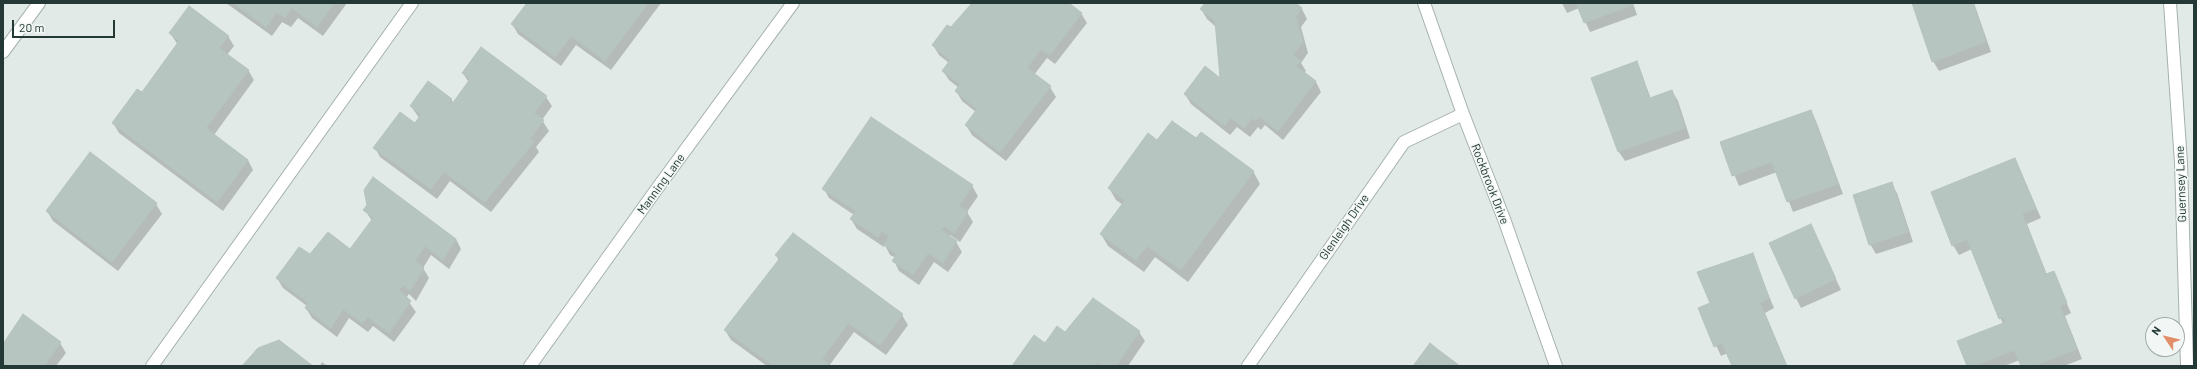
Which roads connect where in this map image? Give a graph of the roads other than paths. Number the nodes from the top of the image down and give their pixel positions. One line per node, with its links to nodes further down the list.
1 (39, 3): 6 (street)
2 (412, 3): 8 (street)
3 (794, 3): 9 (street, Manning Lane)
4 (1424, 3): 7 (street, Rockbrook Drive)
5 (2170, 3): 12 (street, Guernsey Lane)
6 (3, 52)
7 (1463, 114): 10 (street, Glenleigh Drive); 11 (street, Rockbrook Drive)
8 (152, 366)
9 (530, 366)
10 (1248, 366)
11 (1556, 366)
12 (2187, 366)

